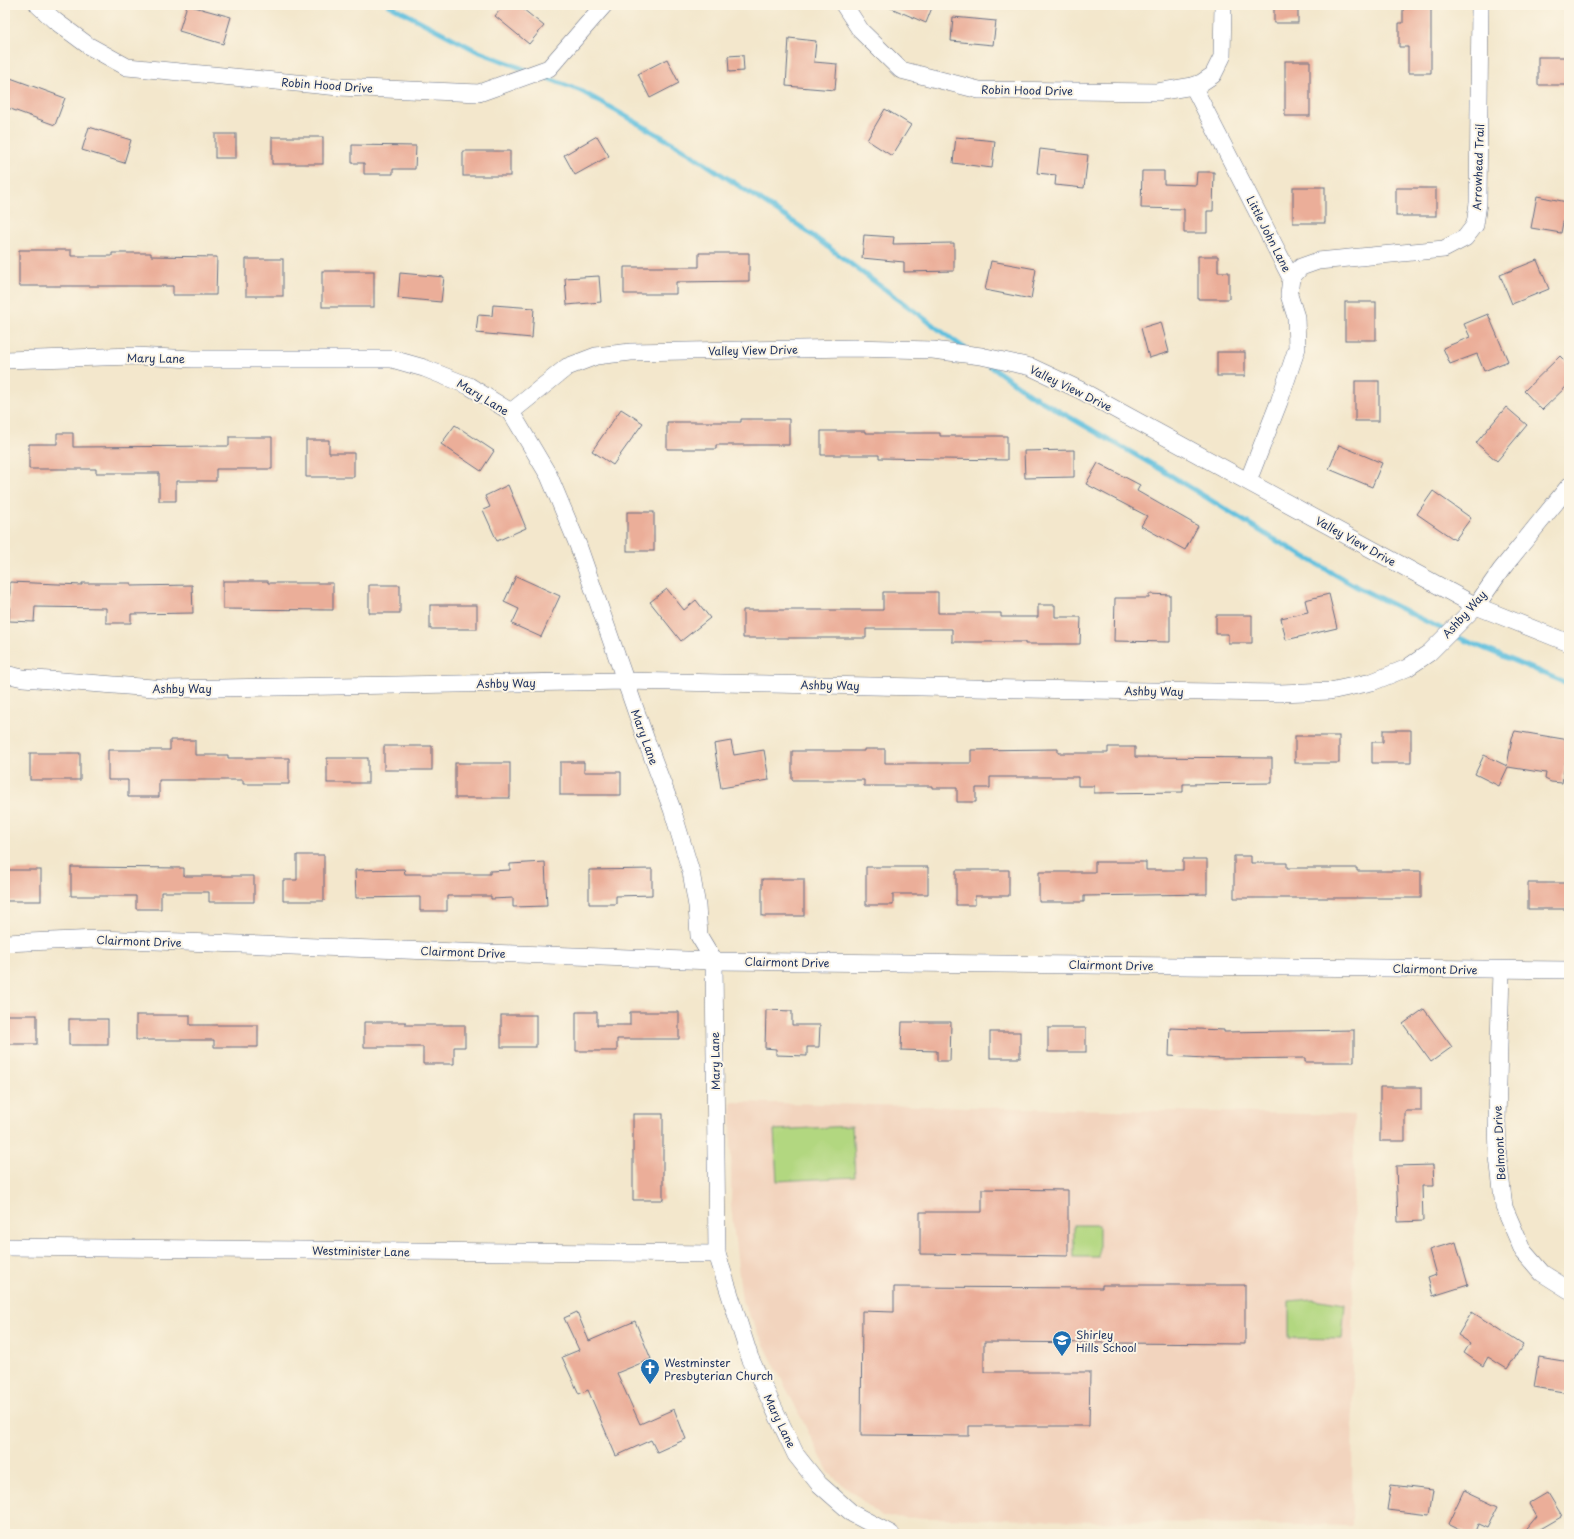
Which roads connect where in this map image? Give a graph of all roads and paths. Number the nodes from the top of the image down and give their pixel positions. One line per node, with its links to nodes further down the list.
1 (38, 5): 5 (street, Robin Hood Drive)
2 (844, 5): 6 (street, Robin Hood Drive)
3 (1224, 5): 6 (street)
4 (1480, 5): 7 (street, Arrowhead Trail)
5 (598, 7)
6 (1193, 86): 7 (street, Little John Lane)
7 (1291, 278): 10 (street, Little John Lane)
8 (5, 360): 9 (street, Mary Lane)
9 (511, 412): 10 (street, Valley View Drive); 15 (street, Mary Lane)
10 (1248, 481): 12 (street, Valley View Drive)
11 (1569, 486): 12 (street, Ashby Way)
12 (1476, 606): 13 (street, Valley View Drive); 15 (street, Ashby Way)
13 (1569, 643)
14 (5, 674): 15 (street, Ashby Way)
15 (625, 681): 17 (street, Mary Lane)
16 (5, 943): 17 (street, Clairmont Drive)
17 (714, 961): 18 (street, Clairmont Drive); 21 (street, Mary Lane)
18 (1501, 970): 19 (street, Clairmont Drive); 22 (street, Belmont Drive)
19 (1569, 970)
20 (5, 1247): 21 (street, Westminister Lane)
21 (717, 1254): 23 (street, Mary Lane)
22 (1569, 1290)
23 (891, 1534)

